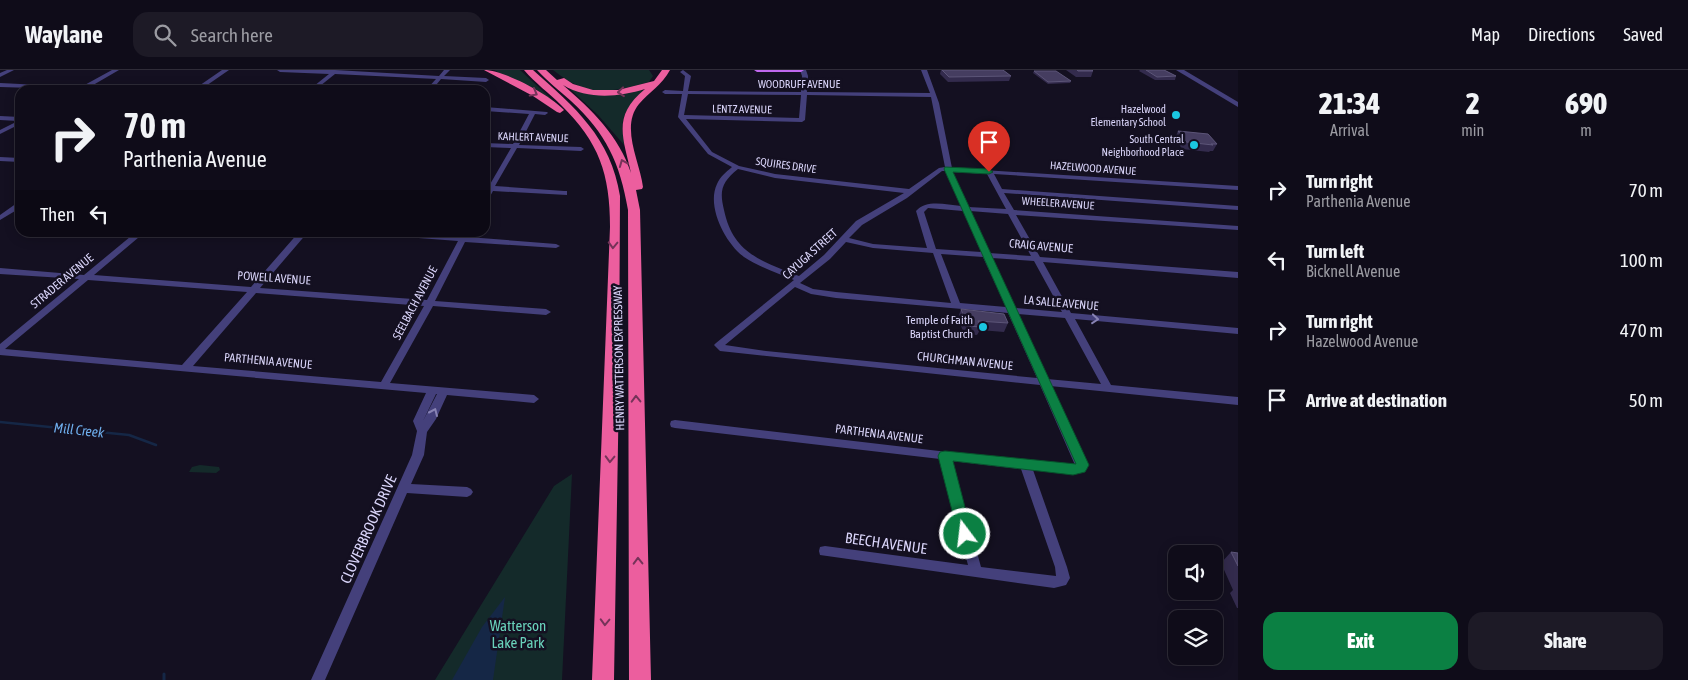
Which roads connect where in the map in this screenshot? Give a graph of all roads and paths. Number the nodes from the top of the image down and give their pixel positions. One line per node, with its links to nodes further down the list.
1 (11, 70): 18 (street)
2 (116, 70): 22 (street)
3 (226, 70): 23 (street)
4 (280, 70): 15 (street)
5 (447, 70): 20 (street)
6 (528, 70): 62 (highway, HENRY WATTERSON EXPRESSWAY)
7 (541, 70): 59 (highway, HENRY WATTERSON EXPRESSWAY, one-way to 7)
8 (549, 70): 16 (highway, one-way to 8)
9 (666, 70): 59 (highway)
10 (757, 70): 11 (main road)
11 (793, 70): 12 (main road)
12 (802, 70): 29 (street)
13 (924, 70): 30 (street)
14 (1179, 70): 31 (street)
15 (335, 71): 20 (street); 24 (street)
16 (657, 72)
17 (683, 72): 28 (street)
18 (0, 75)
19 (487, 75): 20 (street); 62 (highway, one-way to 62)
20 (440, 77): 25 (street)
21 (0, 85): 26 (street)
22 (89, 85)
23 (204, 85)
24 (318, 85)
25 (433, 85)
26 (15, 86)
27 (665, 92): 28 (street, WOODRUFF AVENUE)
28 (685, 93): 29 (street, WOODRUFF AVENUE); 35 (street)
29 (804, 94): 30 (street, WOODRUFF AVENUE); 35 (street, LENTZ AVENUE)
30 (933, 95): 46 (street)
31 (1238, 105)
32 (490, 109): 33 (street)
33 (533, 112): 34 (street); 41 (street)
34 (545, 113)
35 (681, 117): 45 (street, SQUIRES DRIVE)
36 (0, 118): 37 (street)
37 (15, 120)
38 (15, 124): 39 (street)
39 (0, 132)
40 (490, 145): 41 (street, KAHLERT AVENUE)
41 (515, 147): 42 (street, KAHLERT AVENUE); 48 (street)
42 (580, 149)
43 (0, 159): 44 (street)
44 (15, 160)
45 (737, 167): 53 (street, SQUIRES DRIVE); 76 (street, LA SALLE AVENUE)
46 (948, 169): 47 (street, HAZELWOOD AVENUE); 53 (street, CAYUGA STREET); 54 (street)
47 (989, 172): 50 (street, HAZELWOOD AVENUE); 51 (street)
48 (490, 185)
49 (490, 188): 52 (street)
50 (1238, 188)
51 (1000, 191): 57 (street); 60 (street)
52 (564, 192)
53 (908, 192): 68 (street, CAYUGA STREET)
54 (965, 207): 60 (street, WHEELER AVENUE); 70 (street, WHEELER AVENUE); 71 (street)
55 (0, 208): 56 (street)
56 (15, 208)
57 (1238, 208)
58 (15, 210): 61 (street)
59 (634, 210): 102 (highway, HENRY WATTERSON EXPRESSWAY, one-way to 59)
60 (1011, 211): 63 (street, WHEELER AVENUE); 72 (street)
61 (0, 218)
62 (614, 218): 101 (highway, HENRY WATTERSON EXPRESSWAY, one-way to 101)
63 (1238, 228)
64 (134, 237): 75 (street, STRADER AVENUE)
65 (300, 237): 77 (street)
66 (463, 237): 78 (street, SEELBACH AVENUE)
67 (473, 237): 69 (street)
68 (843, 240): 70 (street, CRAIG AVENUE); 76 (street, CAYUGA STREET)
69 (556, 246)
70 (934, 250): 71 (street, CRAIG AVENUE); 79 (street)
71 (986, 254): 72 (street, CRAIG AVENUE); 80 (street)
72 (1037, 258): 74 (street, CRAIG AVENUE); 82 (street)
73 (0, 271): 75 (street, POWELL AVENUE)
74 (1238, 275)
75 (86, 278): 77 (street, POWELL AVENUE); 85 (street, STRADER AVENUE)
76 (797, 282): 79 (street, LA SALLE AVENUE); 84 (street, CAYUGA STREET)
77 (254, 289): 78 (street, POWELL AVENUE); 86 (street)
78 (430, 303): 81 (street, POWELL AVENUE); 88 (street, SEELBACH AVENUE)
79 (956, 305): 80 (street, LA SALLE AVENUE)
80 (1012, 311): 82 (street, LA SALLE AVENUE); 87 (street)
81 (546, 312)
82 (1071, 317): 83 (street, LA SALLE AVENUE, one-way to 83); 89 (street)
83 (1238, 331)
84 (720, 348): 87 (street, CHURCHMAN AVENUE)
85 (0, 351): 86 (street, PARTHENIA AVENUE)
86 (186, 367): 88 (street, PARTHENIA AVENUE)
87 (1045, 382): 89 (street, CHURCHMAN AVENUE); 95 (street, PARTHENIA AVENUE)
88 (384, 385): 90 (street, PARTHENIA AVENUE)
89 (1108, 388): 92 (street, CHURCHMAN AVENUE)
90 (438, 390): 91 (street, PARTHENIA AVENUE); 96 (street, CLOVERBROOK DRIVE)
91 (534, 399)
92 (1238, 401)
93 (675, 424): 94 (street, PARTHENIA AVENUE)
94 (945, 456): 95 (street, PARTHENIA AVENUE); 99 (street)
95 (1025, 465): 99 (street, BEECH AVENUE)
96 (404, 488): 97 (street); 100 (street, CLOVERBROOK DRIVE)
97 (467, 492)
98 (826, 551): 99 (street, BEECH AVENUE)
99 (976, 572)
100 (318, 680)
101 (603, 680)
102 (640, 680)

